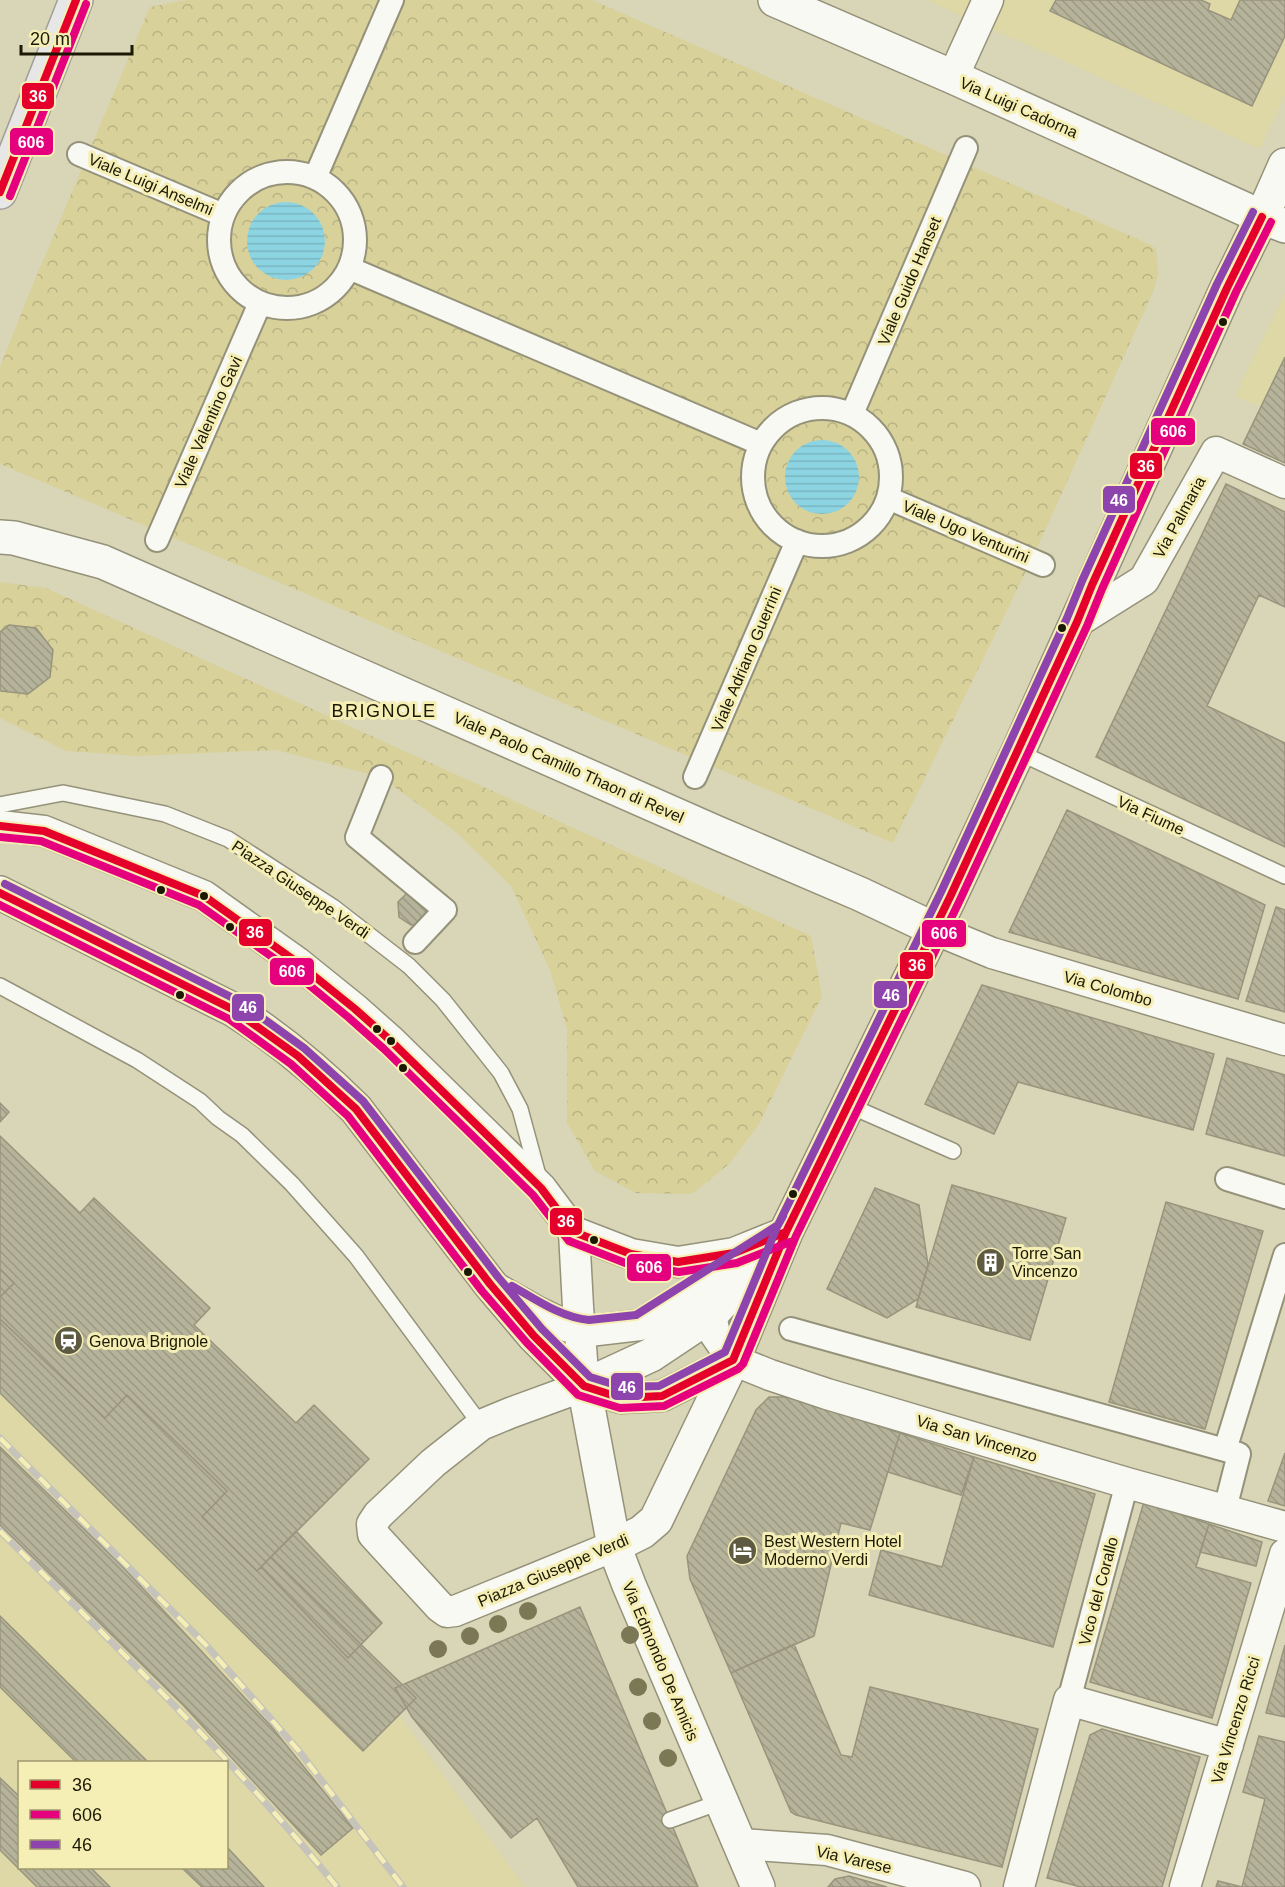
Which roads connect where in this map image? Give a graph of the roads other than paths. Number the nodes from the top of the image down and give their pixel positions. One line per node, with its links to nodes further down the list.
1 (76, 0): 10 (main road)
2 (392, 0): 9 (street)
3 (775, 0): 5 (street, Via Luigi Cadorna)
4 (988, 0): 5 (street)
5 (953, 77): 12 (street, Via Luigi Cadorna)
6 (966, 148): 15 (street, Viale Guido Hanset)
7 (79, 154): 11 (street, Viale Luigi Anselmi)
8 (1285, 165): 12 (street)
9 (315, 178): 11 (street); 13 (street)
10 (0, 192)
11 (223, 215): 14 (street)
12 (1274, 221): 23 (street)
13 (349, 268): 14 (street); 16 (street)
14 (260, 303): 20 (street, Viale Valentino Gavi)
15 (852, 414): 16 (street); 18 (street)
16 (761, 444): 21 (street)
17 (1285, 483): 23 (street, Via Palmaria)
18 (888, 498): 21 (street); 22 (street, Viale Ugo Venturini)
19 (0, 537): 31 (street, Viale Paolo Camillo Thaon di Revel)
20 (157, 540)
21 (797, 541): 26 (street, Viale Adriano Guerrini)
22 (1043, 565)
23 (1077, 622): 24 (street)
24 (1018, 752): 29 (lane, Via Fiume); 31 (street)
25 (381, 777): 32 (street)
26 (695, 777)
27 (0, 805): 38 (lane, Piazza Giuseppe Verdi)
28 (0, 826): 38 (street, Piazza Giuseppe Verdi)
29 (1285, 876)
30 (0, 893): 43 (street)
31 (934, 929): 34 (street, Via Colombo); 35 (street)
32 (415, 942)
33 (0, 986): 49 (lane)
34 (1285, 1040)
35 (848, 1105): 36 (lane); 41 (street)
36 (953, 1151)
37 (1227, 1179): 39 (street)
38 (541, 1188): 40 (street, Piazza Giuseppe Verdi)
39 (1285, 1197)
40 (574, 1232): 41 (street); 45 (street, Piazza Giuseppe Verdi)
41 (786, 1232): 44 (street, Piazza Giuseppe Verdi); 45 (street); 47 (street)
42 (1285, 1255): 50 (street)
43 (490, 1284): 45 (street); 48 (street)
44 (711, 1315): 47 (street); 48 (street, Piazza Giuseppe Verdi)
45 (579, 1329): 48 (street, Piazza Giuseppe Verdi)
46 (791, 1329): 50 (street)
47 (733, 1360): 48 (street); 51 (street, Via San Vincenzo); 54 (street, Piazza Giuseppe Verdi)
48 (584, 1386): 49 (street, Piazza Giuseppe Verdi); 54 (street, Piazza Giuseppe Verdi)
49 (481, 1425): 54 (street, Piazza Giuseppe Verdi)
50 (1225, 1450): 52 (street)
51 (1127, 1483): 52 (street, Via San Vincenzo); 56 (street, Vico del Corallo)
52 (1225, 1509): 53 (street, Via San Vincenzo)
53 (1285, 1527)
54 (611, 1532): 58 (street, Via Edmondo De Amicis)
55 (1285, 1554): 57 (street, Via Vincenzo Ricci)
56 (1069, 1700): 57 (street); 63 (street, Vico del Corallo)
57 (1228, 1745): 64 (street, Via Vincenzo Ricci)
58 (720, 1802): 59 (lane); 60 (street, Via Edmondo De Amicis)
59 (670, 1820)
60 (740, 1844): 61 (street, Via Edmondo De Amicis); 62 (street, Via Varese)
61 (758, 1887)
62 (965, 1887)
63 (1019, 1887)
64 (1185, 1887)

